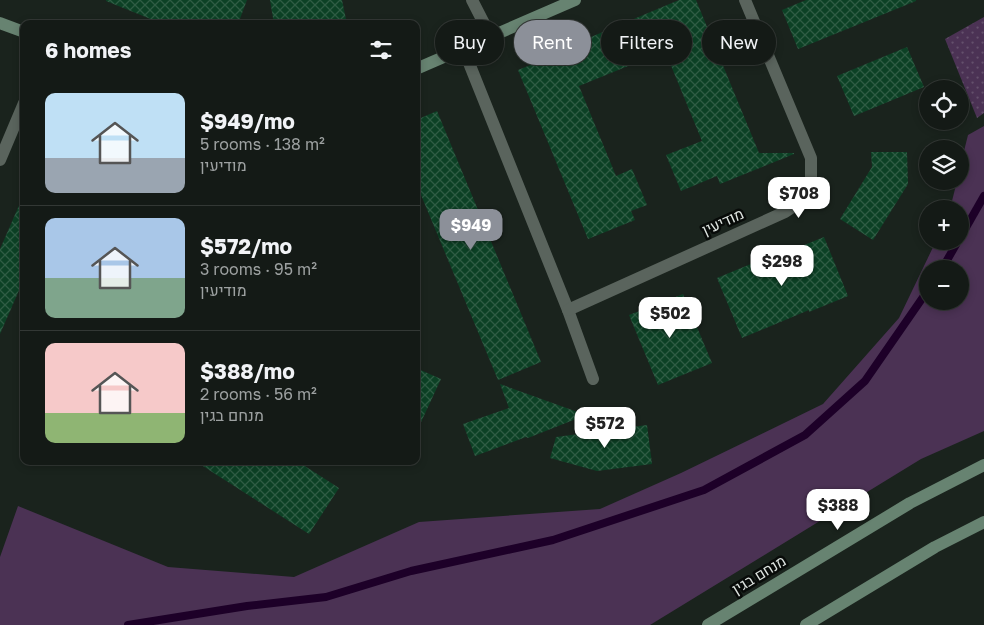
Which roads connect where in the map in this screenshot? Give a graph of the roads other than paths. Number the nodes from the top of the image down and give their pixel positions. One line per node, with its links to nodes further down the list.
1 (472, 0): 4 (street)
2 (575, 0): 7 (main road)
3 (745, 0): 13 (street, מודיעין)
4 (482, 20)
5 (0, 23): 6 (main road)
6 (20, 30)
7 (504, 31)
8 (435, 61): 10 (main road)
9 (470, 65): 13 (street)
10 (420, 67)
11 (20, 112): 12 (street)
12 (0, 160)
13 (568, 310): 14 (street)
14 (594, 379)
15 (984, 465): 17 (main road, מנחם בגין)
16 (984, 522): 18 (main road)
17 (708, 625)
18 (806, 625)

